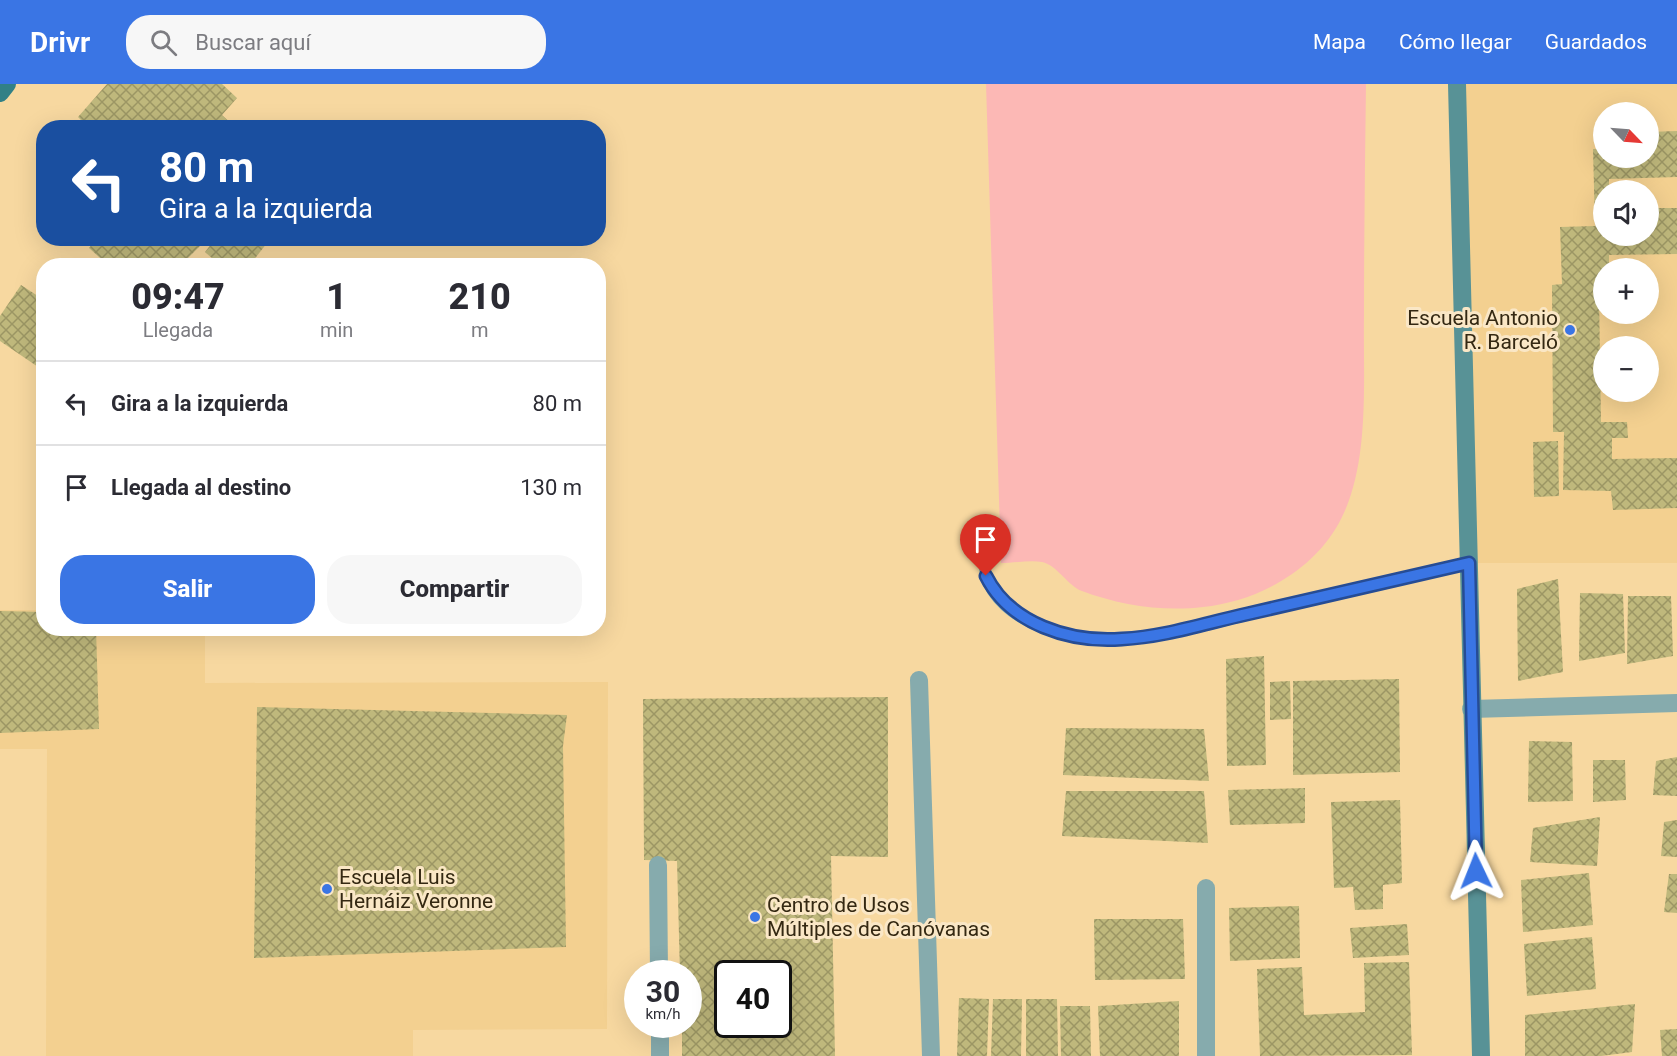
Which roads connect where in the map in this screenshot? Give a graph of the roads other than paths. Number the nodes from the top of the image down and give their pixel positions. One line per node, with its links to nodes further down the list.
1 (7, 84): 3 (main road)
2 (1457, 84): 5 (street)
3 (0, 93)
4 (983, 556): 5 (lane)
5 (1469, 563): 8 (street)
6 (919, 680): 14 (street)
7 (1677, 703): 8 (street)
8 (1471, 709): 16 (street)
9 (658, 865): 11 (street)
10 (1206, 888): 15 (street)
11 (659, 960)
12 (660, 1038): 13 (street)
13 (660, 1056)
14 (931, 1056)
15 (1206, 1056)
16 (1481, 1056)

